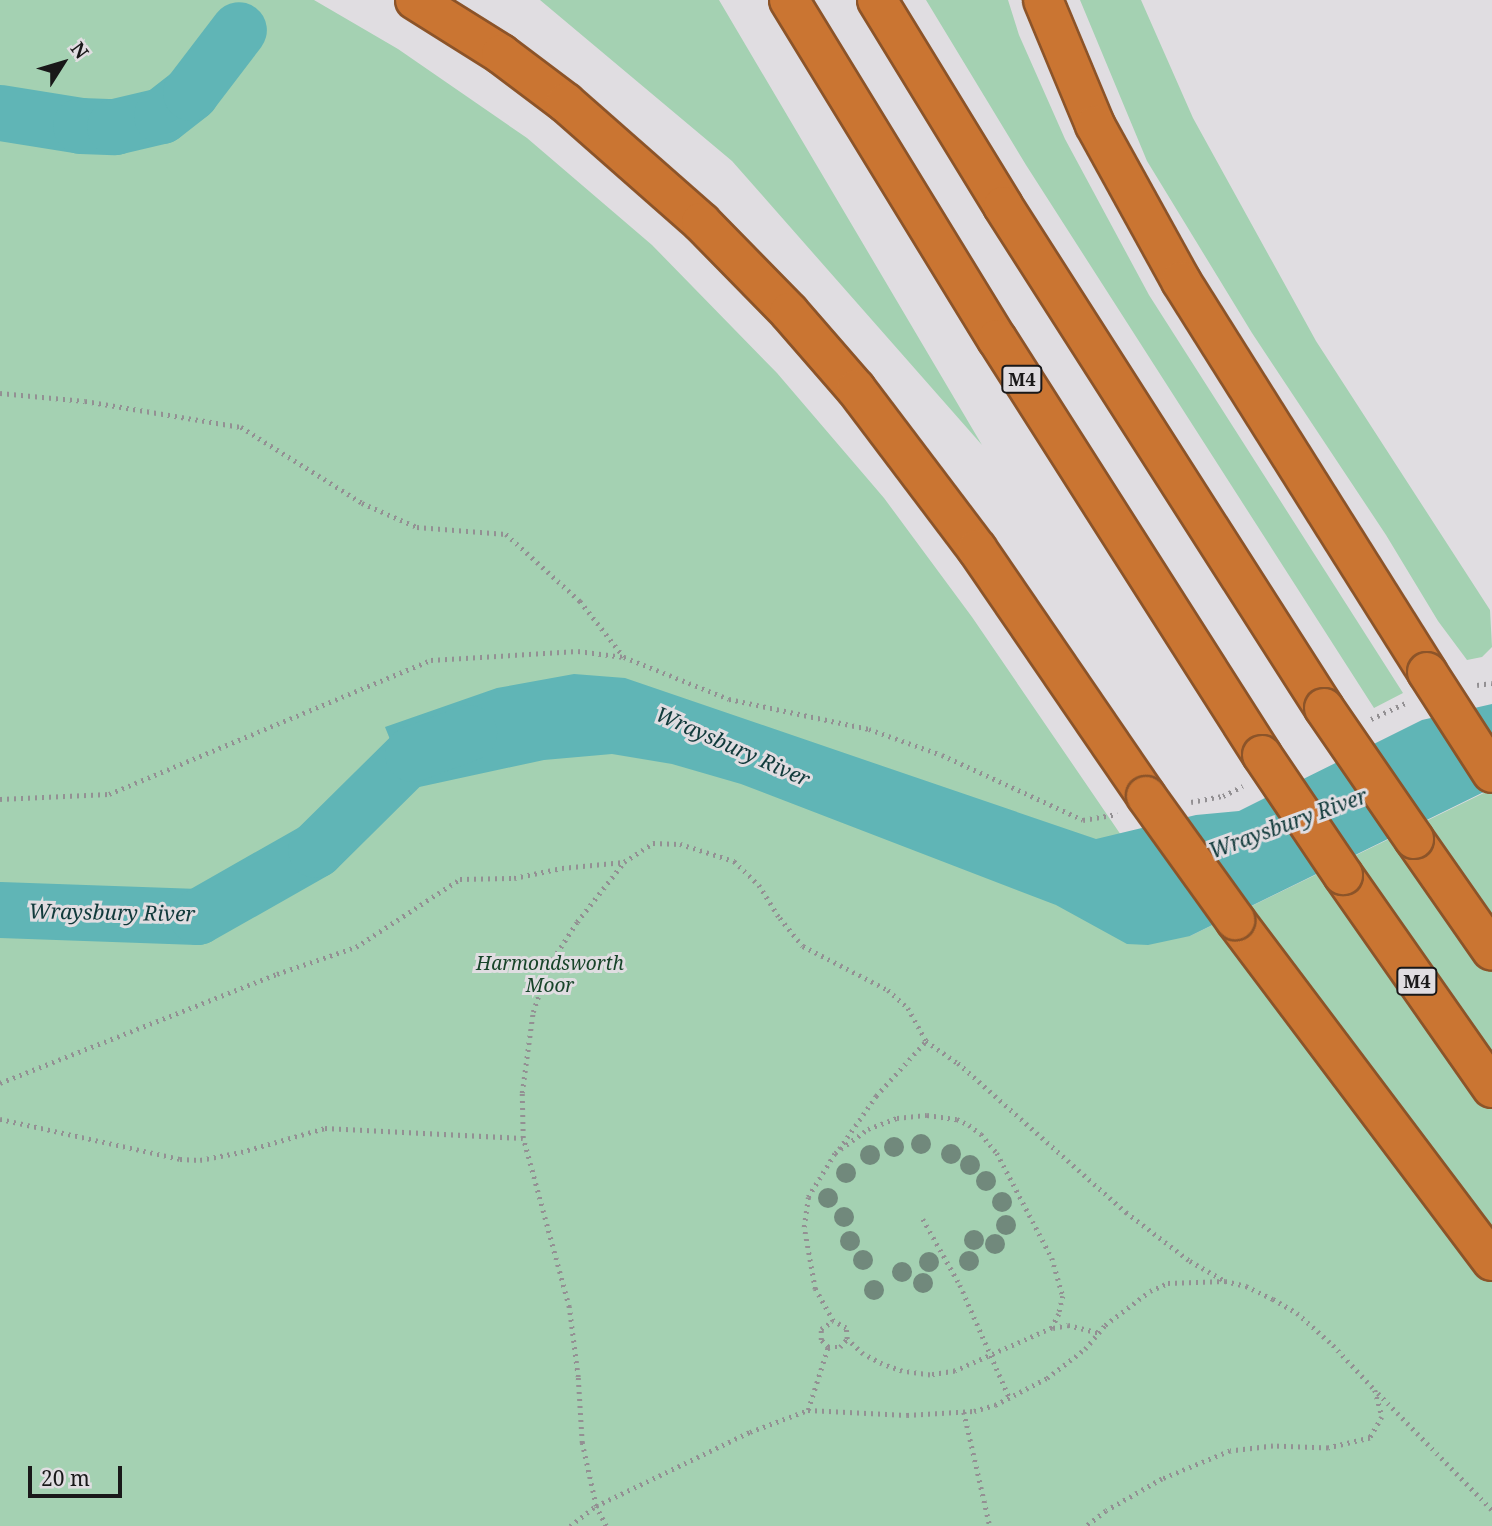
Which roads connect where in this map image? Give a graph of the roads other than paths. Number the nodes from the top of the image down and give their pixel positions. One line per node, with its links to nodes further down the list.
1 (415, 0): 8 (highway, bridge)
2 (789, 0): 7 (highway, M4, bridge)
3 (877, 0): 6 (highway, bridge)
4 (1043, 0): 5 (highway, bridge)
5 (1492, 773)
6 (1492, 951)
7 (1492, 1087)
8 (1492, 1261)

